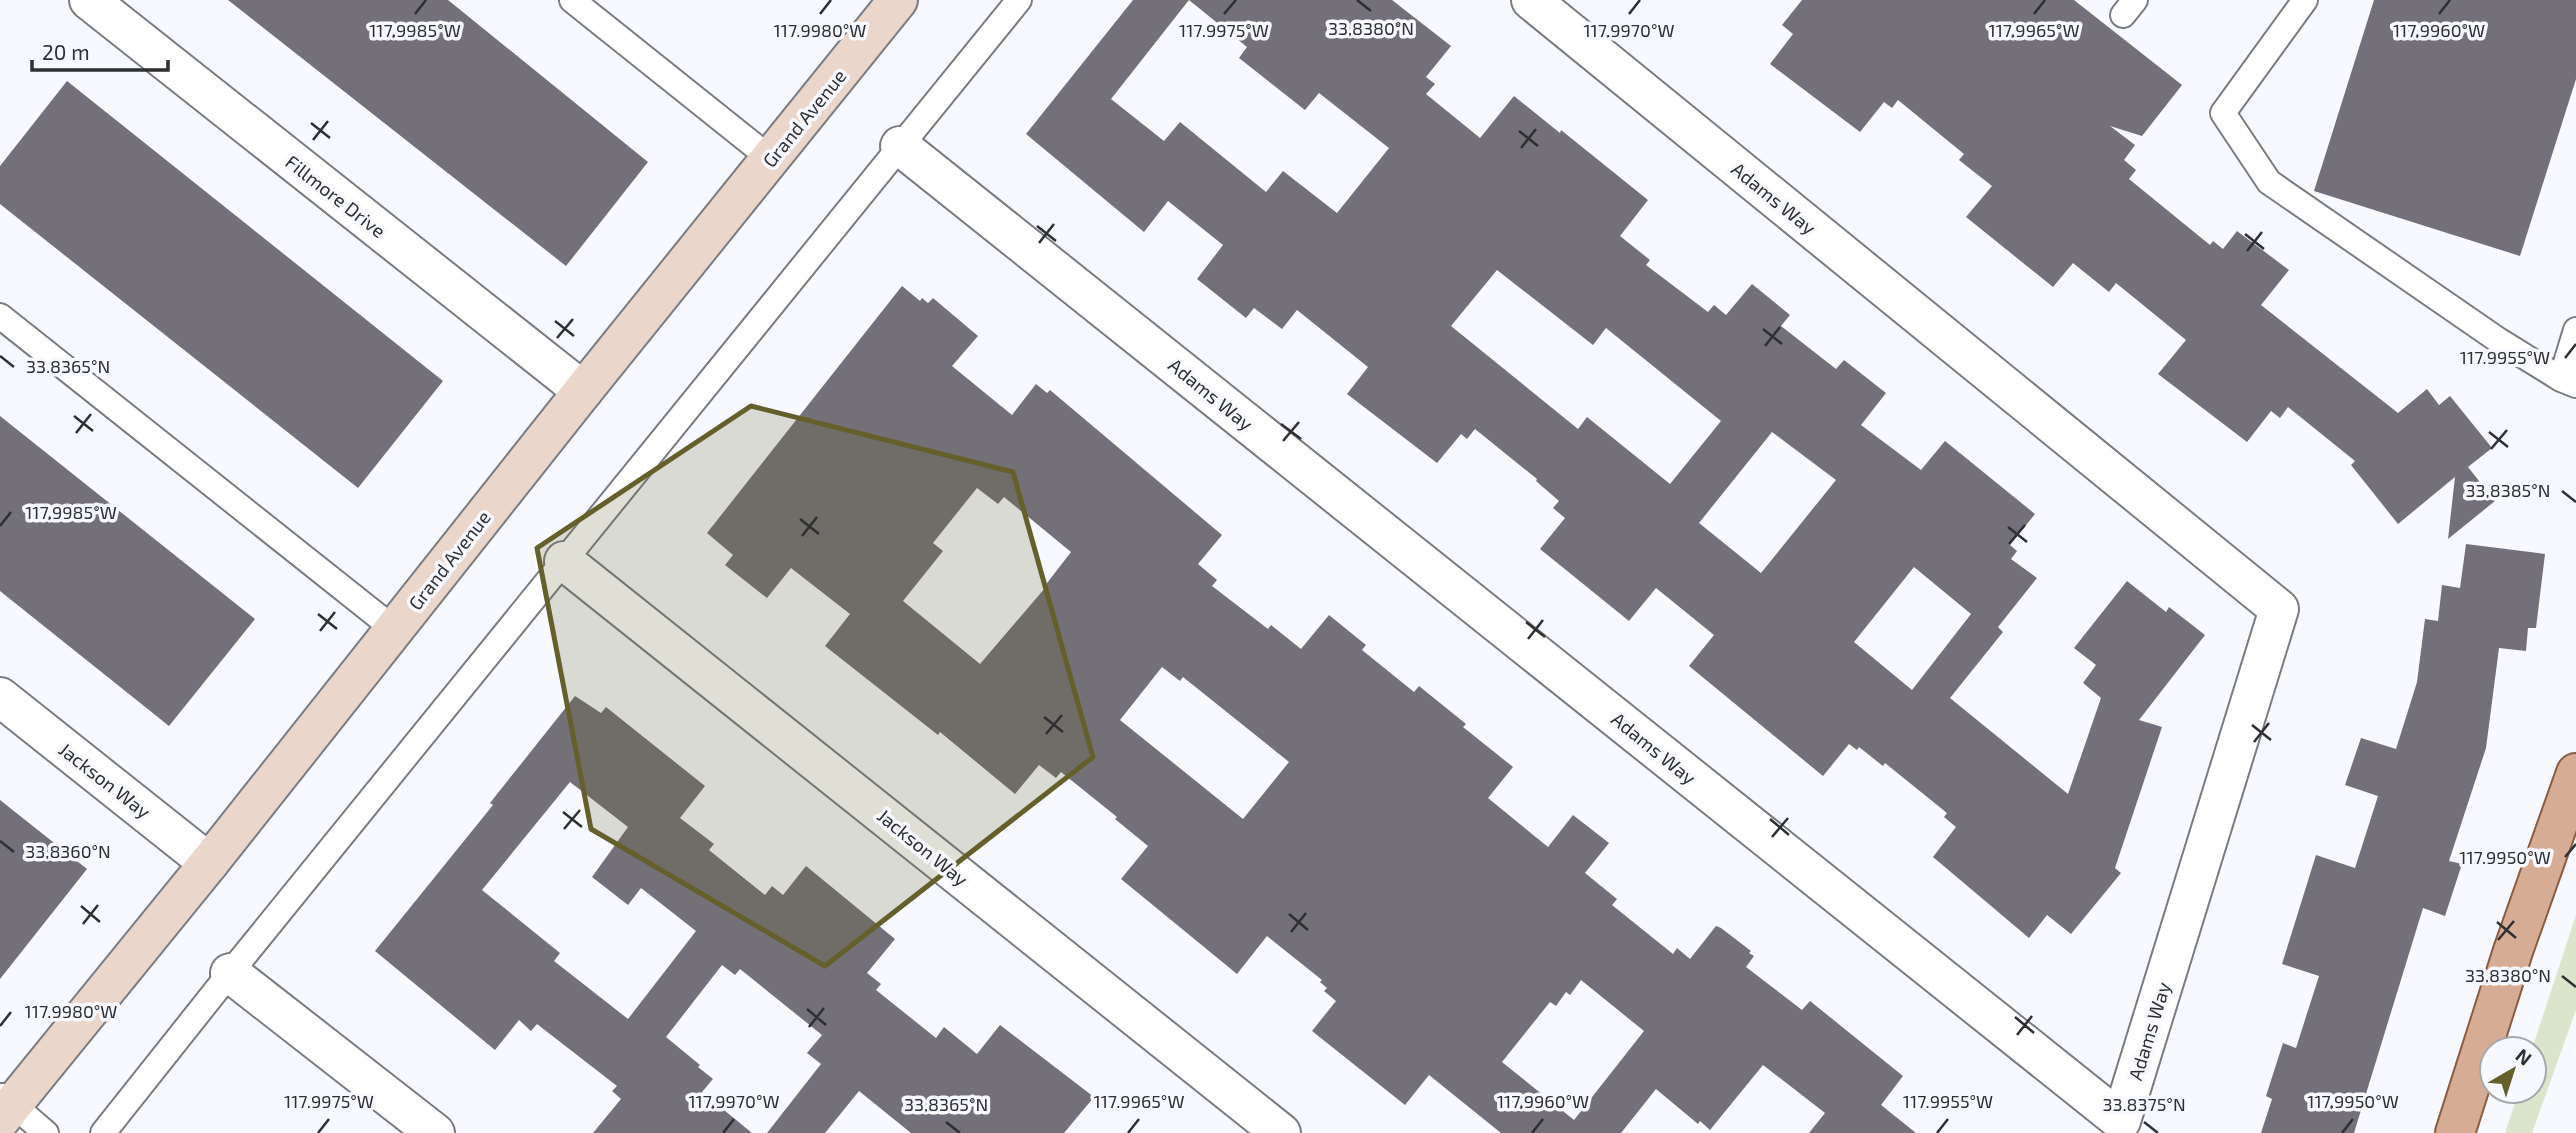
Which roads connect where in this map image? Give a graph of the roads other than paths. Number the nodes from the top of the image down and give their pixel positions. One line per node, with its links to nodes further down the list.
1 (89, 0): 12 (street, Fillmore Drive)
2 (572, 0): 8 (lane)
3 (898, 0): 8 (street, Grand Avenue)
4 (1019, 0): 7 (lane)
5 (1531, 0): 7 (street, Adams Way)
6 (2305, 0): 11 (lane)
7 (900, 146): 13 (lane)
8 (771, 159): 12 (street, Grand Avenue)
9 (0, 316): 14 (lane)
10 (2576, 330): 11 (lane)
11 (2568, 382)
12 (583, 391): 14 (street, Grand Avenue)
13 (564, 561): 18 (lane); 23 (street, Jackson Way)
14 (394, 629): 17 (street, Grand Avenue)
15 (0, 697): 17 (street, Jackson Way)
16 (2576, 773): 24 (main road)
17 (209, 863): 19 (street, Grand Avenue)
18 (230, 973): 21 (lane); 22 (street)
19 (4, 1106): 20 (lane)
20 (46, 1133)
21 (103, 1133)
22 (435, 1133)
23 (1281, 1133)
24 (2455, 1133)

